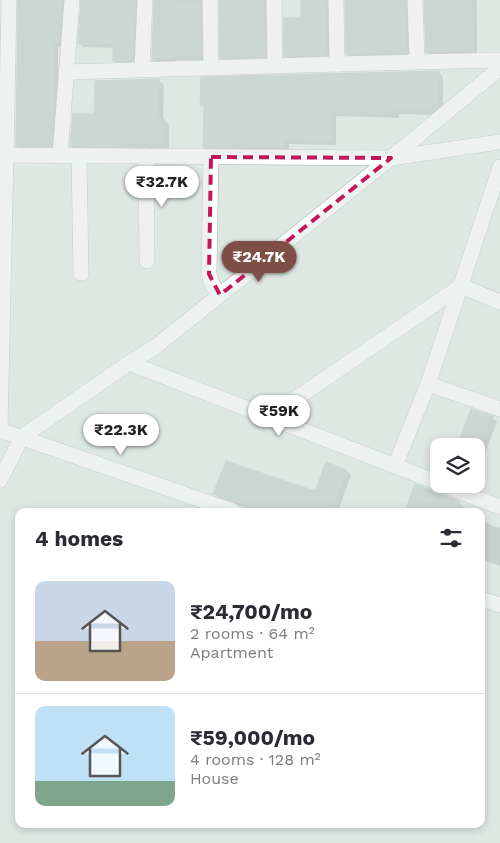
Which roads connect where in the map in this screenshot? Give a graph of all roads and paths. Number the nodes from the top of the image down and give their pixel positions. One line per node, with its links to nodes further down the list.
1 (9, 0): 13 (street)
2 (72, 0): 16 (street)
3 (145, 0): 15 (street)
4 (210, 0): 12 (street)
5 (274, 0): 11 (street)
6 (336, 0): 10 (street)
7 (415, 0): 9 (street)
8 (500, 60): 9 (street)
9 (417, 61): 10 (street)
10 (338, 64): 11 (street)
11 (276, 66): 12 (street)
12 (211, 67): 15 (street)
13 (4, 68): 18 (street)
14 (500, 68): 23 (street)
15 (142, 69): 16 (street)
16 (66, 72): 19 (street)
17 (500, 142): 23 (street)
18 (3, 156): 19 (street); 35 (street)
19 (60, 156): 20 (street)
20 (79, 156): 21 (street); 27 (street)
21 (146, 156): 22 (street); 26 (street)
22 (211, 157): 23 (street); 29 (street)
23 (391, 158): 29 (street)
24 (500, 166): 25 (street)
25 (493, 210): 28 (street)
26 (147, 261)
27 (81, 273)
28 (460, 286): 30 (street); 32 (street); 34 (street)
29 (220, 295): 31 (street)
30 (500, 302)
31 (129, 363): 34 (street); 36 (street)
32 (428, 384): 33 (street); 37 (street)
33 (500, 409)
34 (269, 417): 37 (street)
35 (0, 430): 36 (street)
36 (22, 437): 39 (street); 42 (street)
37 (395, 466): 38 (street)
38 (430, 479)
39 (0, 480)
40 (465, 493): 41 (street)
41 (500, 507)
42 (224, 508)
43 (485, 600): 44 (street)
44 (500, 605)

